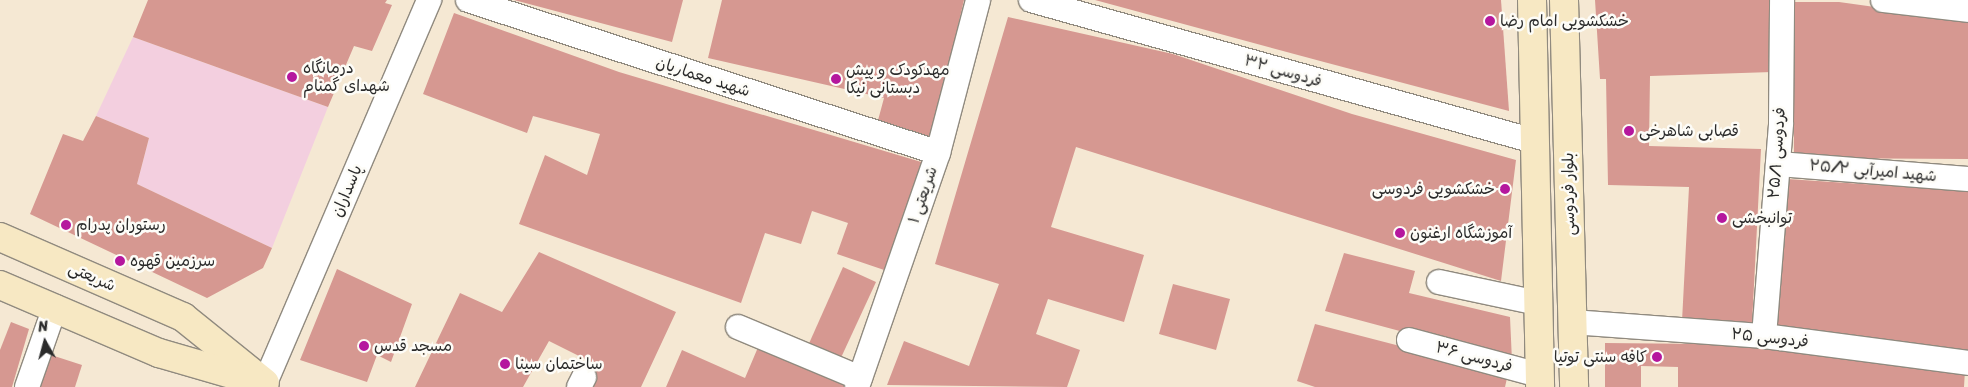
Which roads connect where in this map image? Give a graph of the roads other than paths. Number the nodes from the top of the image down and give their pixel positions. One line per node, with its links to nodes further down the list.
1 (429, 0): 26 (street, پاسداران)
2 (468, 0): 11 (street, شهید معماریان)
3 (978, 0): 11 (street, شریعتی ۱)
4 (1031, 0): 10 (street, فردوسی ۳۲)
5 (1532, 0): 10 (main road, بلوار فردوسی)
6 (1564, 0): 19 (main road, بلوار فردوسی)
7 (1782, 0): 12 (street, فردوسی ۲۵/۱)
8 (1882, 0): 9 (street)
9 (1968, 10)
10 (1534, 141): 17 (main road, بلوار فردوسی)
11 (938, 153): 25 (street, شریعتی ۱)
12 (1778, 164): 13 (street, شهید امیرآبی ۲۵/۲); 21 (street, فردوسی ۲۵/۱)
13 (1968, 179)
14 (0, 237): 26 (main road, شریعتی)
15 (1439, 282): 17 (street)
16 (0, 285): 18 (main road)
17 (1538, 302): 24 (main road, بلوار فردوسی)
18 (55, 307): 26 (main road); 27 (street)
19 (1572, 322): 21 (street, فردوسی ۲۵); 28 (main road, بلوار فردوسی)
20 (738, 328): 25 (street)
21 (1764, 336): 23 (street, فردوسی ۲۵)
22 (1410, 340): 24 (street, فردوسی ۳۶)
23 (1968, 363)
24 (1540, 381)
25 (859, 382)
26 (268, 385)
27 (27, 387)
28 (1574, 387)

